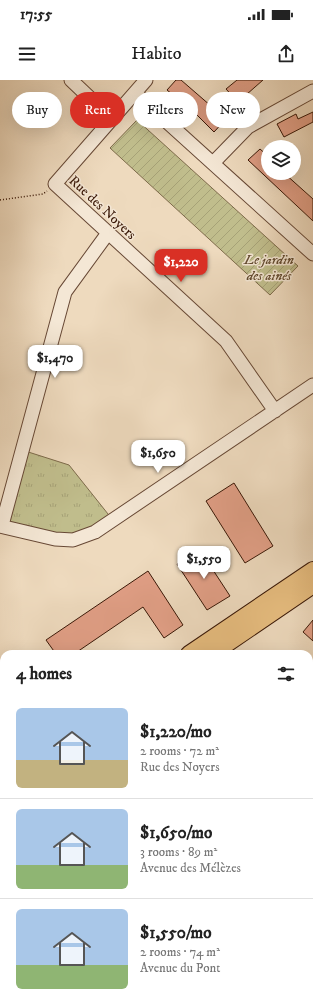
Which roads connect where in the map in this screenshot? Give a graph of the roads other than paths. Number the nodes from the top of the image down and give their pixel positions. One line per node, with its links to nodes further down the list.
1 (71, 80): 4 (street)
2 (146, 80): 5 (street)
3 (313, 91): 10 (street)
4 (84, 92)
5 (136, 92)
6 (133, 95): 7 (street)
7 (125, 104)
8 (104, 128): 11 (street, Rue des Noyers)
9 (174, 128): 10 (street)
10 (213, 163): 12 (street)
11 (108, 233): 14 (street, Rue des Noyers); 15 (street)
12 (313, 254)
13 (313, 386): 14 (street)
14 (275, 411): 15 (street)
15 (1, 525)
16 (313, 570): 18 (main road)
17 (313, 585): 19 (main road)
18 (195, 650)
19 (218, 650)

